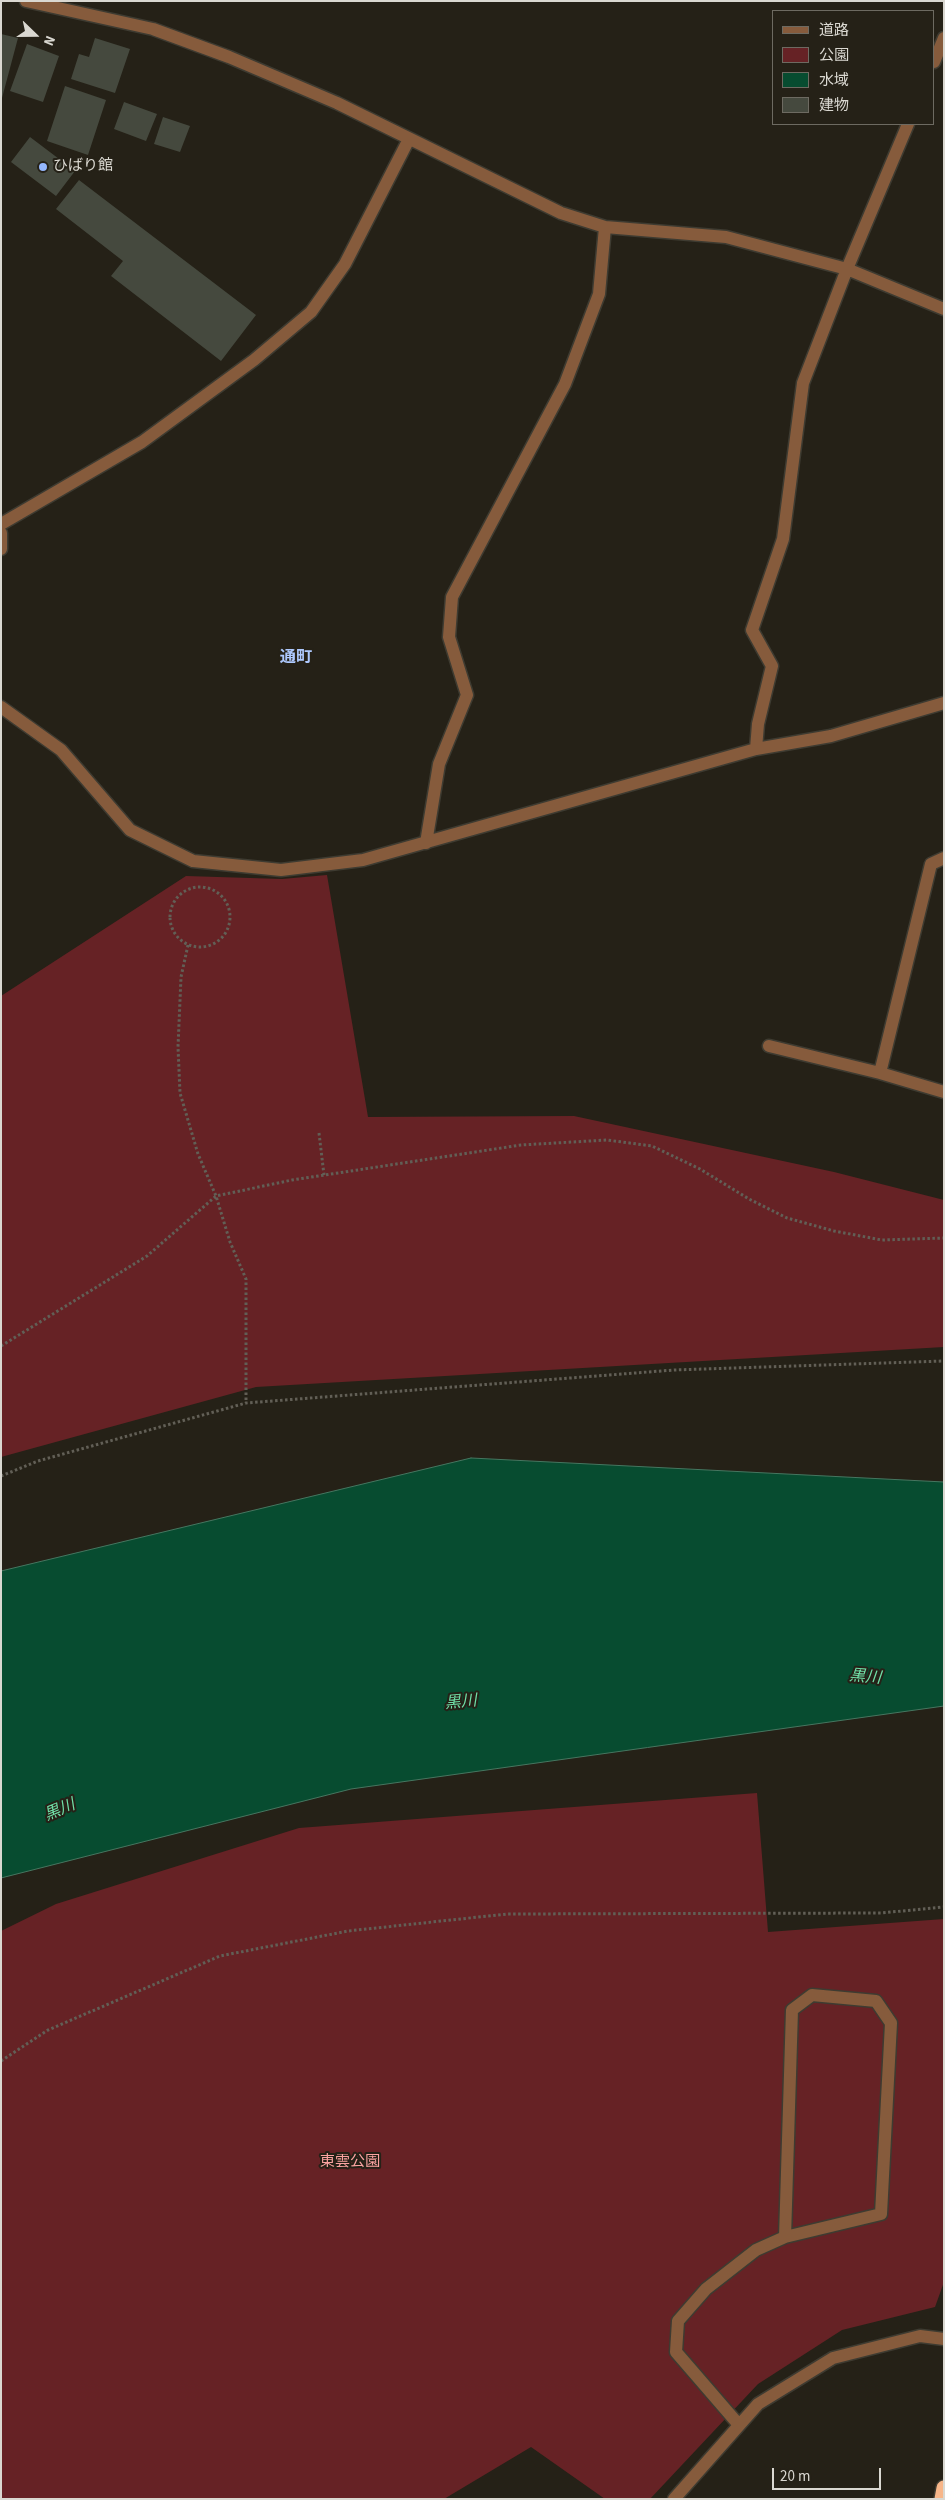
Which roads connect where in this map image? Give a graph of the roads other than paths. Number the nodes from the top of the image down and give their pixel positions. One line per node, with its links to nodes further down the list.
1 (26, 1): 5 (street)
2 (944, 38): 3 (street)
3 (935, 60)
4 (908, 125): 7 (street)
5 (409, 139): 6 (street); 9 (street)
6 (605, 227): 7 (street); 15 (street)
7 (847, 269): 8 (street); 14 (street)
8 (944, 309)
9 (1, 524)
10 (1, 533): 11 (street)
11 (1, 549)
12 (944, 703): 14 (street)
13 (1, 707): 15 (street)
14 (756, 749): 15 (street)
15 (426, 843)
16 (944, 858): 18 (street)
17 (769, 1046): 18 (street)
18 (880, 1072): 19 (street)
19 (944, 1092)
20 (785, 2237): 20 (street); 22 (street)
21 (944, 2339): 22 (street)
22 (739, 2425): 24 (street)
23 (944, 2488): 25 (highway)
24 (674, 2499)
25 (942, 2499)

